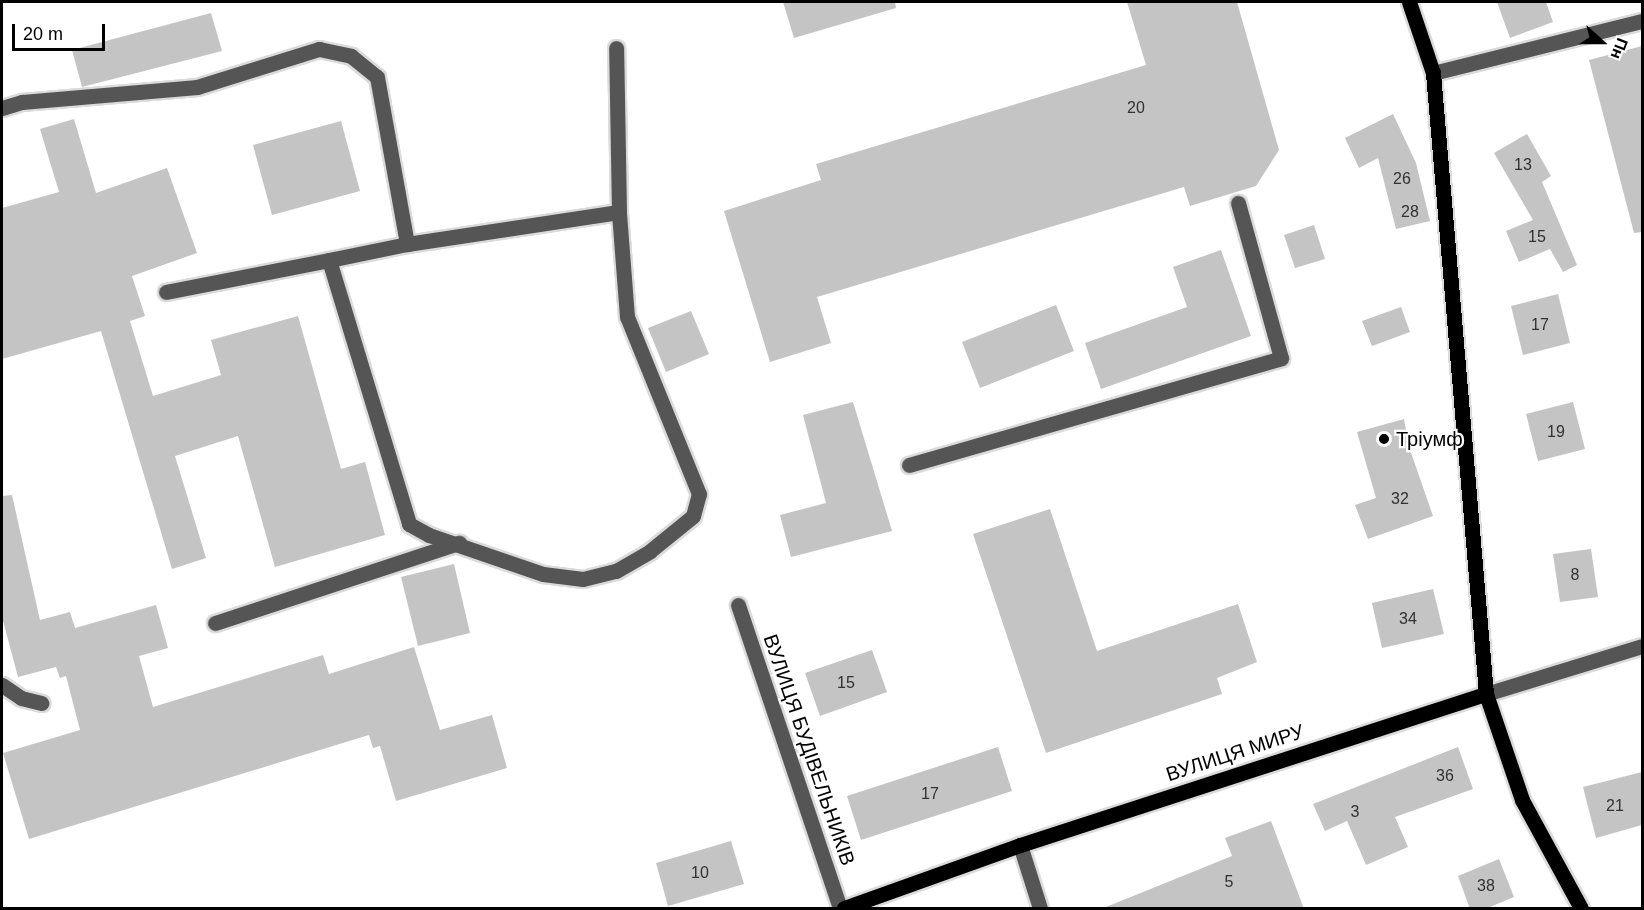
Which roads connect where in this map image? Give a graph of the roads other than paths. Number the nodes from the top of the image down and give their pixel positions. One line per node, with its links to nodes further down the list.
1 (1409, 2): 4 (main road)
2 (1642, 21): 4 (street)
3 (616, 48): 7 (street)
4 (1433, 73): 17 (main road)
5 (2, 108): 8 (street)
6 (1238, 203): 11 (street)
7 (619, 212): 8 (street); 12 (street)
8 (407, 244): 9 (street)
9 (329, 260): 10 (street); 12 (street)
10 (166, 292)
11 (909, 465)
12 (459, 543): 14 (street)
13 (738, 605): 20 (street, ВУЛИЦЯ БУДІВЕЛЬНИКІВ)
14 (215, 623)
15 (1642, 646): 17 (street, ВУЛИЦЯ МИРУ)
16 (2, 685): 18 (street)
17 (1486, 694): 19 (main road, ВУЛИЦЯ МИРУ); 22 (main road)
18 (41, 703)
19 (1020, 845): 20 (main road, ВУЛИЦЯ МИРУ); 21 (street)
20 (842, 909)
21 (1040, 909)
22 (1581, 909)

